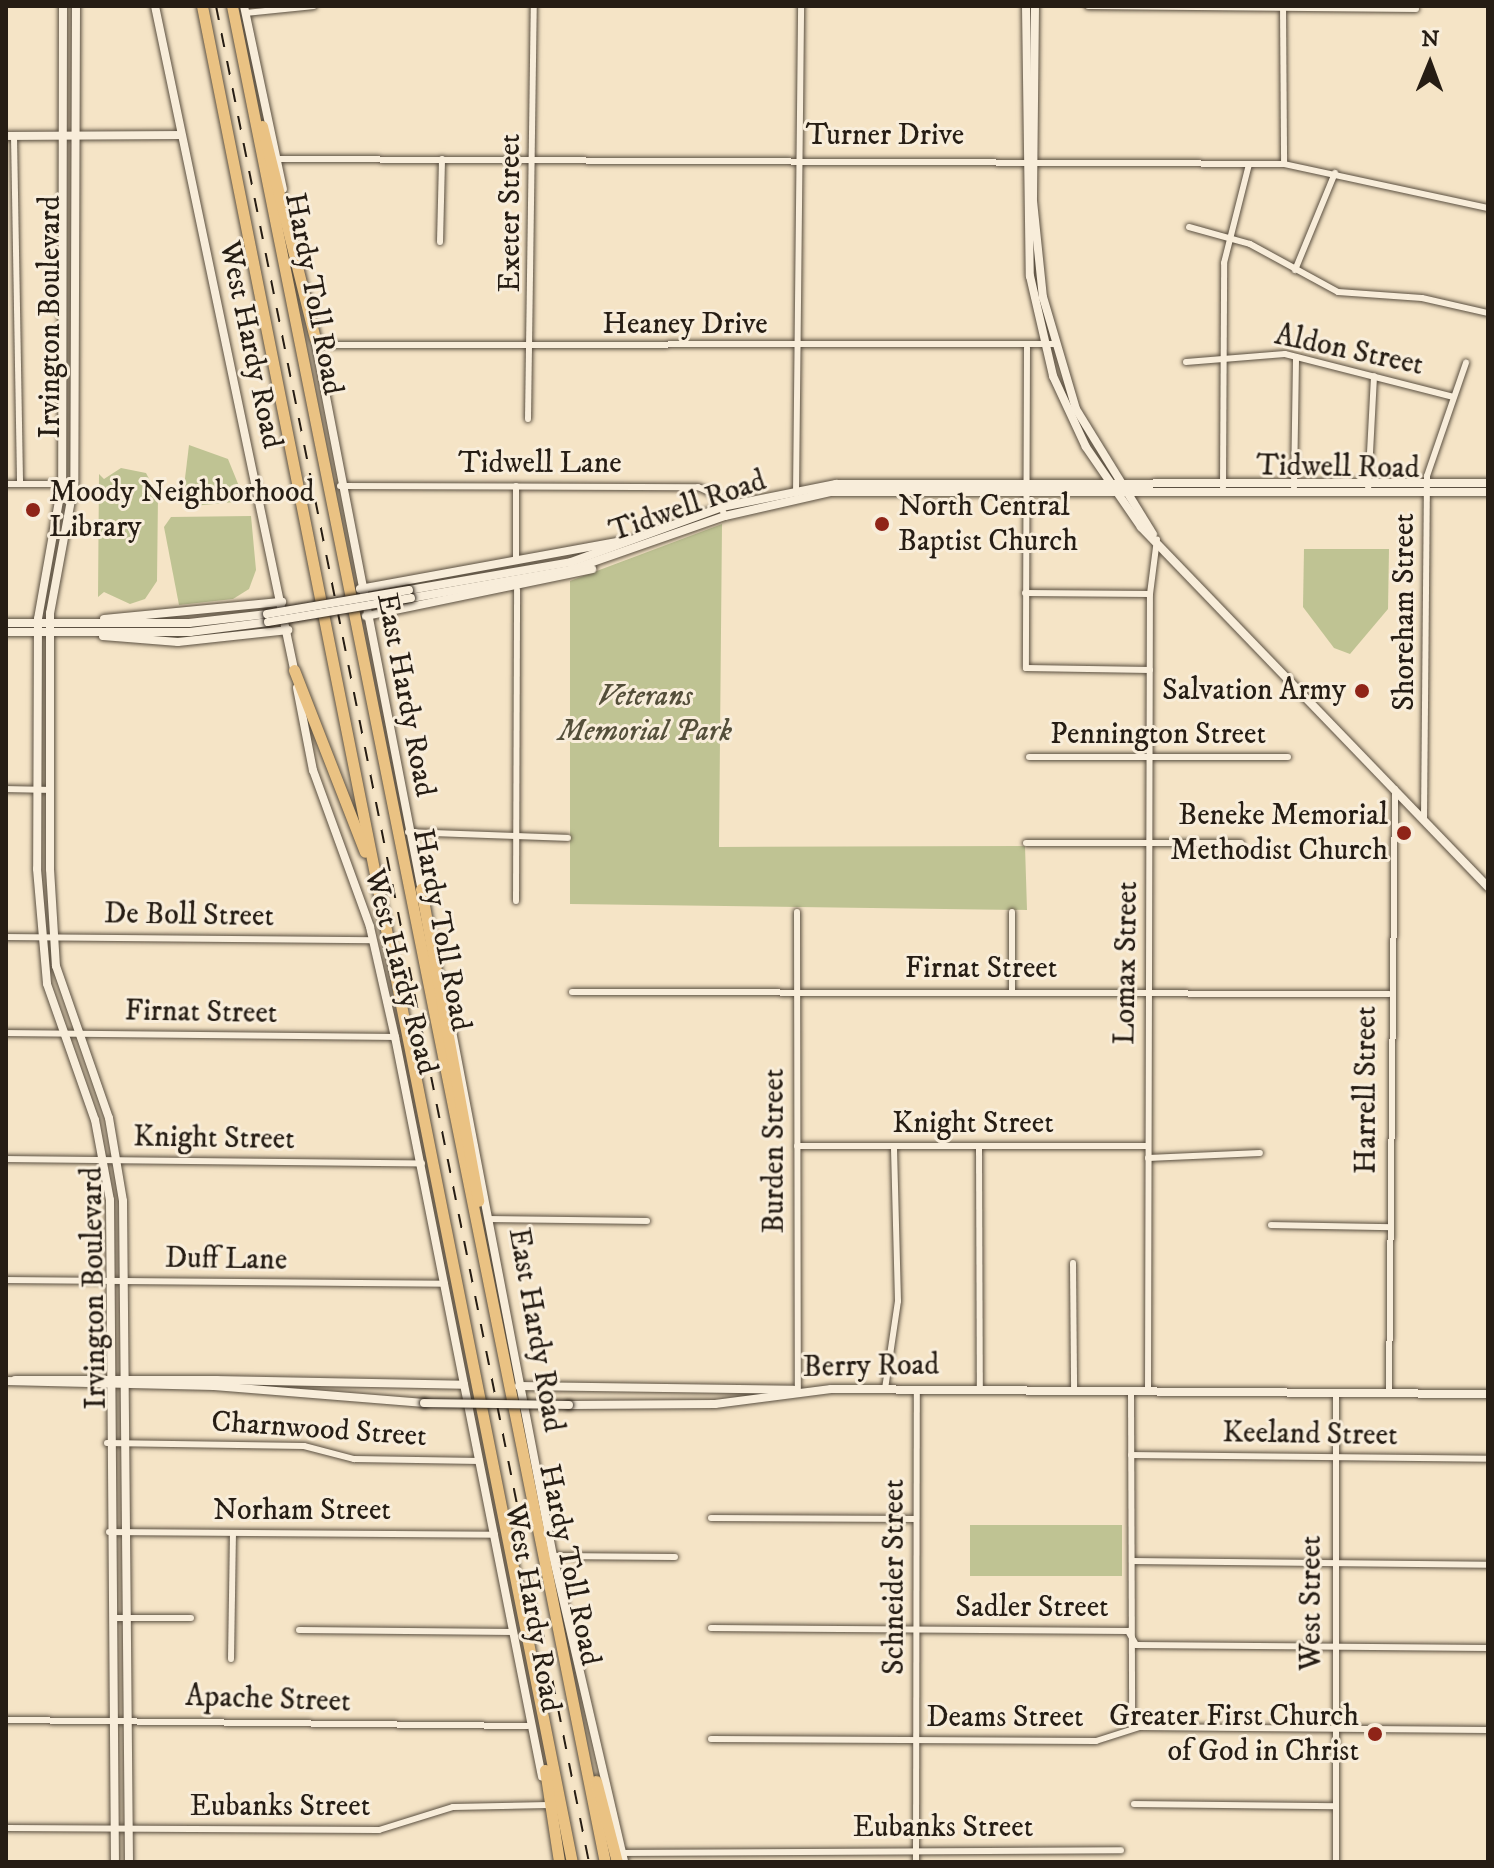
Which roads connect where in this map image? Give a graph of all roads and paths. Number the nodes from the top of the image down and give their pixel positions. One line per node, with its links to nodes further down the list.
1 (63, 6): 16 (main road, Irvington Boulevard)
2 (76, 6): 15 (main road, Irvington Boulevard)
3 (155, 6): 19 (main road, West Hardy Road)
4 (202, 6): 113 (highway, Hardy Toll Road)
5 (232, 6): 17 (highway, Hardy Toll Road)
6 (314, 6): 14 (street)
7 (534, 6): 25 (street, Exeter Street)
8 (801, 6): 26 (street)
9 (1026, 6): 18 (main road)
10 (1035, 6): 18 (main road)
11 (1088, 6): 12 (street)
12 (1283, 6): 13 (street); 29 (street)
13 (1416, 9)
14 (245, 10): 23 (main road, East Hardy Road)
15 (76, 64): 16 (main road); 22 (main road, Irvington Boulevard)
16 (63, 65): 21 (main road, Irvington Boulevard)
17 (244, 72): 41 (highway); 150 (highway, Hardy Toll Road)
18 (1030, 82): 27 (main road)
19 (181, 135): 22 (main road); 83 (main road, West Hardy Road)
20 (10, 136): 21 (main road); 57 (street)
21 (62, 136): 22 (main road); 33 (main road, Irvington Boulevard)
22 (76, 136): 34 (main road, Irvington Boulevard)
23 (277, 159): 24 (street, Turner Drive); 41 (main road, East Hardy Road)
24 (442, 159): 25 (street, Turner Drive); 36 (street)
25 (533, 159): 26 (street, Turner Drive); 44 (street, Exeter Street)
26 (800, 159): 27 (street, Turner Drive); 43 (street)
27 (1029, 161): 28 (street, Turner Drive); 42 (main road)
28 (1249, 164): 29 (street, Turner Drive); 35 (street)
29 (1284, 164): 30 (street, Turner Drive)
30 (1335, 173): 31 (street, Turner Drive); 37 (street)
31 (1488, 208)
32 (1189, 227): 35 (street)
33 (63, 230): 34 (main road); 39 (main road, Irvington Boulevard)
34 (75, 230): 40 (main road, Irvington Boulevard)
35 (1231, 237): 37 (street); 47 (street)
36 (440, 242)
37 (1295, 270): 38 (street)
38 (1488, 313)
39 (62, 327): 40 (main road); 53 (main road, Irvington Boulevard)
40 (75, 327): 52 (main road, Irvington Boulevard)
41 (315, 342): 44 (street, Heaney Drive); 60 (main road, East Hardy Road)
42 (1050, 345): 45 (street, Heaney Drive); 65 (main road)
43 (798, 346): 44 (street, Heaney Drive); 45 (street, Heaney Drive); 69 (street)
44 (532, 347): 54 (street, Exeter Street)
45 (1027, 348): 62 (street)
46 (1296, 357): 47 (street, Aldon Street); 50 (street, Aldon Street); 64 (street)
47 (1223, 361): 48 (street, Aldon Street); 63 (street)
48 (1186, 362)
49 (1466, 363): 51 (street, Shoreham Street)
50 (1374, 376): 51 (street, Aldon Street); 66 (street)
51 (1454, 397): 67 (street, Shoreham Street)
52 (75, 405): 53 (main road); 59 (main road, Irvington Boulevard)
53 (62, 406): 58 (main road, Irvington Boulevard)
54 (528, 419)
55 (1488, 483): 67 (main road, Tidwell Road)
56 (6, 484): 57 (street)
57 (20, 484): 58 (street)
58 (62, 484): 59 (street); 70 (main road, Irvington Boulevard)
59 (74, 484): 74 (main road, Irvington Boulevard)
60 (340, 486): 61 (street, Tidwell Lane); 78 (main road, East Hardy Road)
61 (516, 486): 71 (street, Tidwell Lane); 76 (street)
62 (1026, 486): 65 (main road, Tidwell Road); 69 (main road, Tidwell Road); 80 (street)
63 (1223, 486): 64 (main road, Tidwell Road); 65 (main road, Tidwell Road)
64 (1294, 486): 66 (main road, Tidwell Road)
65 (1116, 487): 73 (main road)
66 (1368, 487): 67 (main road, Tidwell Road)
67 (1427, 488): 68 (main road, Tidwell Road); 105 (street, Shoreham Street)
68 (1488, 492)
69 (796, 493): 71 (main road, Tidwell Road)
70 (60, 505): 74 (main road); 88 (main road, Irvington Boulevard)
71 (723, 512): 72 (main road, Tidwell Road); 75 (main road, Tidwell Road)
72 (662, 532): 76 (main road); 81 (main road, Tidwell Road)
73 (1155, 537): 82 (street, Lomax Street); 102 (main road)
74 (63, 546): 89 (main road, Irvington Boulevard)
75 (619, 557): 79 (main road); 81 (main road, Tidwell Road)
76 (516, 561): 77 (main road)
77 (375, 586): 78 (main road); 84 (main road)
78 (360, 589): 86 (main road, East Hardy Road)
79 (517, 590): 84 (main road); 107 (street)
80 (1025, 593): 82 (street); 95 (street)
81 (410, 594): 85 (main road, Tidwell Road, bridge)
82 (1150, 594): 95 (street, Lomax Street)
83 (282, 602): 85 (main road); 90 (main road, West Hardy Road)
84 (386, 613): 86 (main road)
85 (268, 614): 89 (main road, Tidwell Road); 92 (main road); 93 (main road, Tidwell Road)
86 (366, 616): 106 (main road, East Hardy Road)
87 (6, 623): 88 (main road, Tidwell Road)
88 (38, 628): 89 (main road, Tidwell Road); 91 (main road, Tidwell Road); 97 (main road, Irvington Boulevard)
89 (50, 628): 93 (main road, Tidwell Road); 96 (main road, Irvington Boulevard)
90 (288, 630): 92 (main road); 94 (main road, West Hardy Road)
91 (6, 632)
92 (272, 632): 93 (main road)
93 (79, 633)
94 (294, 670): 113 (highway); 121 (main road, West Hardy Road)
95 (1150, 670): 99 (street, Lomax Street)
96 (50, 710): 97 (main road); 104 (main road, Irvington Boulevard)
97 (37, 711): 103 (main road, Irvington Boulevard)
98 (1029, 757): 99 (street, Pennington Street)
99 (1150, 757): 100 (street, Pennington Street); 111 (street, Lomax Street)
100 (1288, 757)
101 (6, 789): 103 (street)
102 (1395, 789): 105 (main road); 126 (street, Harrell Street)
103 (37, 790): 104 (street); 119 (main road, Irvington Boulevard)
104 (50, 790): 120 (main road, Irvington Boulevard)
105 (1424, 820): 112 (main road)
106 (408, 832): 107 (street); 114 (main road, East Hardy Road)
107 (516, 837): 108 (street); 115 (street)
108 (568, 838)
109 (1026, 843): 111 (street)
110 (1241, 843): 111 (street)
111 (1150, 844): 124 (street, Lomax Street)
112 (1488, 887)
113 (378, 888): 197 (highway, Hardy Toll Road)
114 (421, 889): 141 (main road, East Hardy Road); 150 (highway)
115 (516, 901)
116 (797, 912): 122 (street, Burden Street)
117 (1012, 912): 123 (street)
118 (6, 937): 119 (street, De Boll Street)
119 (39, 937): 120 (street, De Boll Street); 129 (main road, Irvington Boulevard)
120 (52, 937): 121 (street, De Boll Street); 128 (main road, Irvington Boulevard)
121 (372, 940): 130 (main road, West Hardy Road)
122 (798, 991): 123 (street, Firnat Street); 125 (street, Firnat Street); 131 (street, Burden Street)
123 (1012, 991): 124 (street, Firnat Street)
124 (1149, 991): 126 (street, Firnat Street); 134 (street, Lomax Street)
125 (572, 992)
126 (1389, 994): 144 (street, Harrell Street)
127 (6, 1033): 129 (street, Firnat Street)
128 (77, 1033): 129 (street, Firnat Street); 130 (street, Firnat Street); 139 (main road, Irvington Boulevard)
129 (64, 1034): 138 (main road, Irvington Boulevard)
130 (395, 1037): 140 (main road, West Hardy Road)
131 (797, 1146): 132 (street, Knight Street); 166 (street, Burden Street)
132 (894, 1146): 133 (street, Knight Street); 159 (street)
133 (979, 1146): 134 (street, Knight Street); 161 (street)
134 (1148, 1146): 136 (street, Lomax Street)
135 (1260, 1153): 136 (street)
136 (1148, 1158): 165 (street, Lomax Street)
137 (6, 1159): 138 (street, Knight Street)
138 (105, 1160): 139 (street, Knight Street); 147 (main road, Irvington Boulevard)
139 (119, 1160): 140 (street, Knight Street); 148 (main road, Irvington Boulevard)
140 (422, 1163): 149 (main road, West Hardy Road)
141 (490, 1219): 142 (street); 157 (main road, East Hardy Road)
142 (647, 1221)
143 (1271, 1225): 144 (street)
144 (1390, 1227): 168 (street, Harrell Street)
145 (1073, 1263): 163 (street)
146 (6, 1280): 147 (street, Duff Lane)
147 (110, 1281): 148 (street, Duff Lane); 153 (main road, Irvington Boulevard)
148 (123, 1281): 149 (street, Duff Lane); 154 (main road, Irvington Boulevard)
149 (445, 1284): 156 (main road, West Hardy Road)
150 (489, 1293): 205 (highway, Hardy Toll Road)
151 (214, 1380): 154 (main road, Berry Road); 155 (main road); 162 (main road, Berry Road)
152 (8, 1381): 153 (main road, Berry Road)
153 (109, 1382): 154 (main road, Berry Road); 172 (main road, Irvington Boulevard)
154 (121, 1382): 162 (main road, Berry Road); 173 (main road, Irvington Boulevard)
155 (309, 1383): 156 (main road); 170 (main road)
156 (464, 1385): 177 (main road, West Hardy Road)
157 (519, 1386): 158 (main road); 185 (main road, East Hardy Road)
158 (719, 1387): 166 (main road); 171 (main road)
159 (885, 1389): 160 (main road, Berry Road); 166 (main road, Berry Road)
160 (917, 1389): 161 (main road, Berry Road); 179 (street, Schneider Street)
161 (980, 1389): 163 (main road, Berry Road)
162 (256, 1390): 170 (main road, Berry Road)
163 (1074, 1390): 164 (main road, Berry Road)
164 (1131, 1390): 165 (main road, Berry Road); 174 (street)
165 (1148, 1390): 167 (main road, Berry Road)
166 (798, 1391): 171 (main road, Berry Road)
167 (1336, 1392): 168 (main road, Berry Road); 175 (street, West Street)
168 (1389, 1392): 169 (main road, Berry Road)
169 (1488, 1394)
170 (305, 1397): 171 (main road, Berry Road, bridge)
171 (715, 1404)
172 (107, 1443): 173 (street, Charnwood Street); 181 (main road, Irvington Boulevard)
173 (121, 1443): 177 (street, Charnwood Street); 180 (main road, Irvington Boulevard)
174 (1131, 1455): 175 (street, Keeland Street); 187 (street)
175 (1335, 1458): 176 (street, Keeland Street); 188 (street, West Street)
176 (1488, 1459)
177 (480, 1461): 183 (main road, West Hardy Road)
178 (711, 1518): 179 (street)
179 (916, 1519): 195 (street, Schneider Street)
180 (123, 1531): 181 (street, Norham Street); 182 (street, Norham Street); 190 (main road, Irvington Boulevard)
181 (109, 1532): 184 (main road, Irvington Boulevard)
182 (233, 1533): 183 (street, Norham Street); 201 (street)
183 (495, 1535): 197 (main road, West Hardy Road)
184 (110, 1549): 190 (main road); 191 (main road, Irvington Boulevard)
185 (553, 1556): 186 (street); 220 (main road, East Hardy Road)
186 (675, 1557)
187 (1132, 1561): 188 (street); 198 (street)
188 (1333, 1564): 189 (street); 199 (street, West Street)
189 (1488, 1565)
190 (125, 1566): 192 (main road, Irvington Boulevard)
191 (114, 1618): 192 (street); 204 (main road, Irvington Boulevard)
192 (128, 1618): 193 (street); 202 (main road, Irvington Boulevard)
193 (191, 1618)
194 (711, 1628): 195 (street, Sadler Street)
195 (917, 1629): 198 (street, Sadler Street); 211 (street, Schneider Street)
196 (299, 1630): 197 (street)
197 (520, 1633): 206 (main road, West Hardy Road); 223 (highway); 224 (highway, Hardy Toll Road)
198 (1131, 1639): 199 (street, Sadler Street); 207 (street)
199 (1334, 1646): 200 (street, Sadler Street); 208 (street, West Street)
200 (1488, 1648)
201 (231, 1659)
202 (129, 1719): 204 (street, Apache Street); 206 (street, Apache Street); 217 (main road, Irvington Boulevard)
203 (6, 1720): 204 (street, Apache Street)
204 (116, 1720): 216 (main road, Irvington Boulevard)
205 (576, 1721): 220 (highway); 225 (highway, Hardy Toll Road)
206 (528, 1726): 213 (main road, West Hardy Road)
207 (1132, 1728): 208 (street, Deams Street); 211 (street, Deams Street)
208 (1334, 1729): 209 (street, Deams Street); 214 (street, West Street)
209 (1488, 1730)
210 (711, 1739): 211 (street, Deams Street)
211 (917, 1740): 218 (street, Schneider Street)
212 (1134, 1804): 214 (street)
213 (549, 1805): 217 (street, Eubanks Street); 223 (main road, West Hardy Road)
214 (1335, 1806): 227 (street, West Street)
215 (6, 1828): 216 (street, Eubanks Street)
216 (115, 1828): 217 (street, Eubanks Street); 221 (main road, Irvington Boulevard)
217 (129, 1829): 222 (main road, Irvington Boulevard)
218 (916, 1850): 219 (street, Eubanks Street); 220 (street, Eubanks Street); 226 (street, Schneider Street)
219 (1121, 1850)
220 (621, 1859)
221 (115, 1862)
222 (129, 1862)
223 (559, 1862)
224 (572, 1862)
225 (605, 1862)
226 (916, 1862)
227 (1336, 1862)

